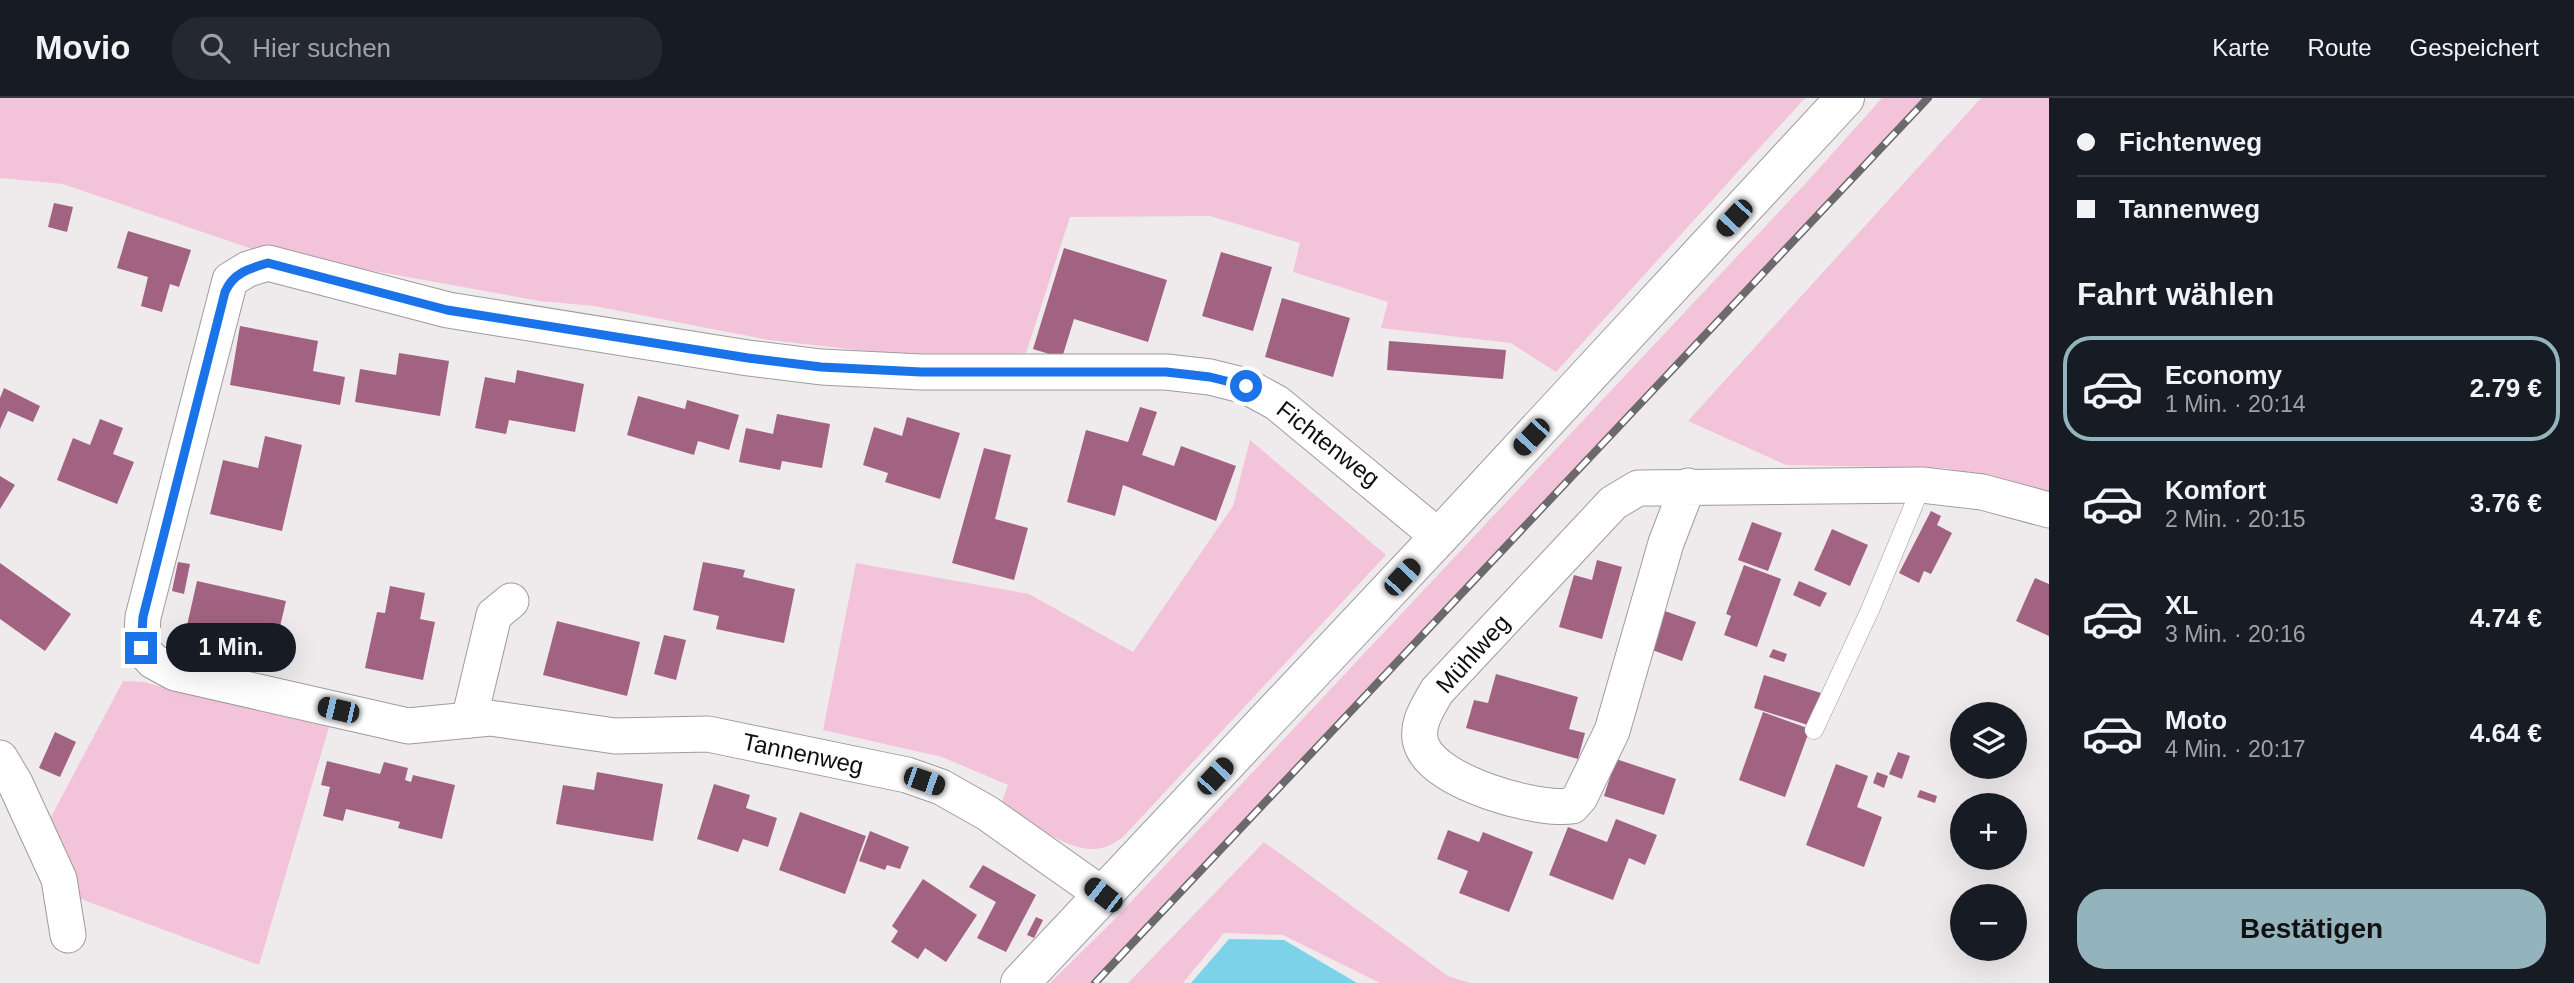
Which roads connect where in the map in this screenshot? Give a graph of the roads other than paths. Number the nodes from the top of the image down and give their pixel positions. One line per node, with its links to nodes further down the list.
1 (1845, 98): 6 (street)
2 (214, 339): 6 (street, Fichtenweg); 8 (street, Tannenweg)
3 (1922, 485): 4 (street, Mühlweg); 5 (street, Mühlweg); 9 (lane)
4 (1688, 486): 4 (street, Mühlweg)
5 (2049, 510)
6 (1439, 537): 11 (street)
7 (510, 601): 8 (street)
8 (469, 720): 11 (street, Tannenweg)
9 (1814, 730)
10 (0, 758): 12 (street)
11 (1103, 895): 13 (street)
12 (68, 935)
13 (1020, 983)

